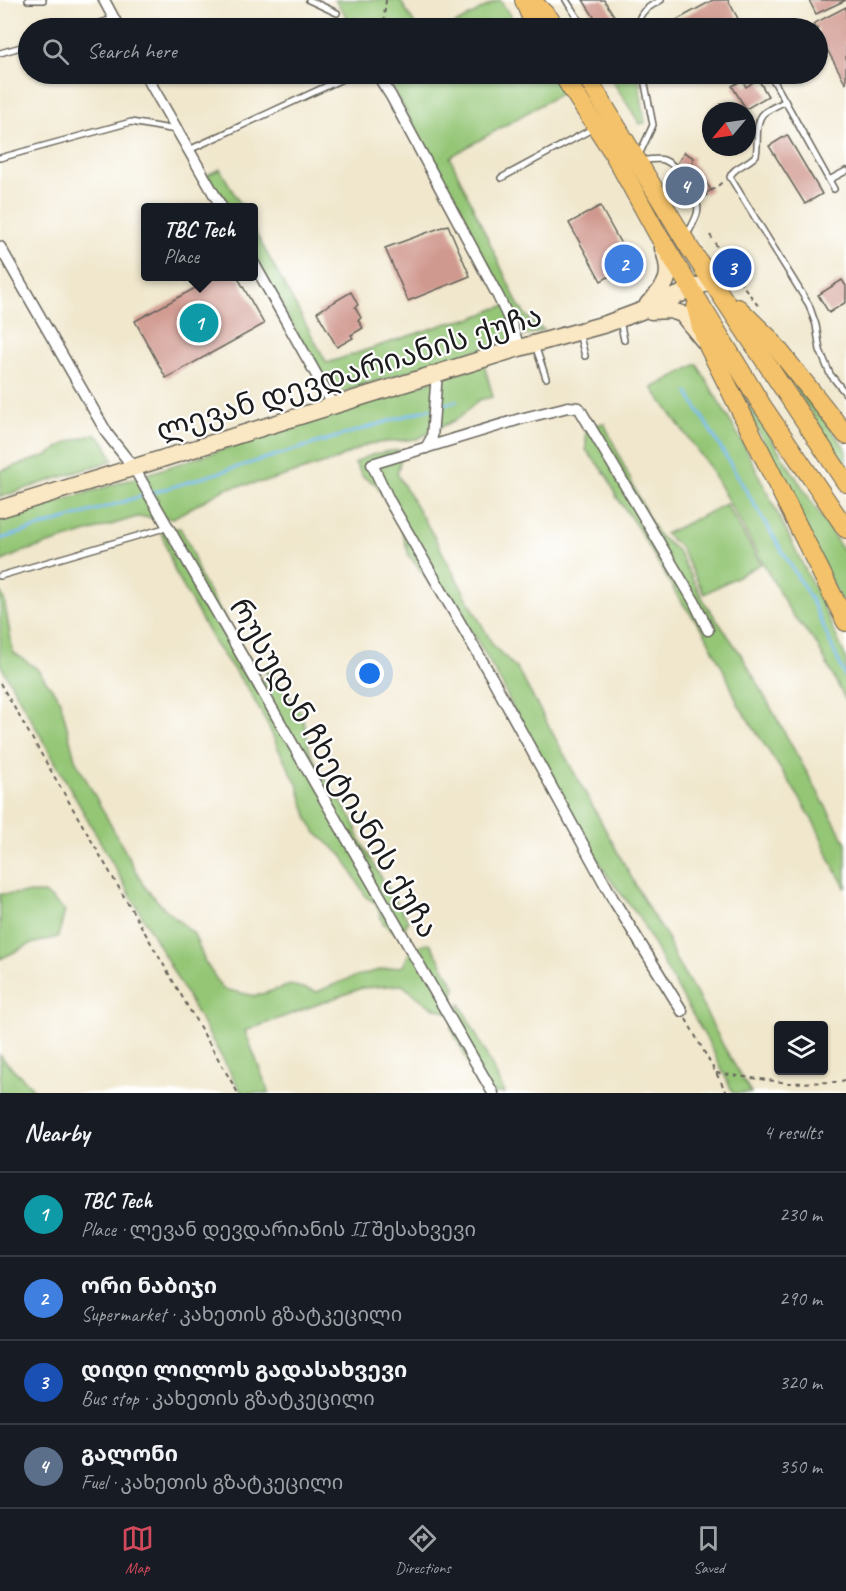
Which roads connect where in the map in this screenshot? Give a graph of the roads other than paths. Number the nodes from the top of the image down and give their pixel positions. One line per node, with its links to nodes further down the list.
1 (28, 0): 2 (lane)
2 (43, 0)
3 (104, 0): 12 (street)
4 (309, 0): 11 (lane)
5 (524, 0): 13 (highway)
6 (531, 0): 14 (highway)
7 (566, 0): 15 (lane)
8 (643, 0): 10 (lane)
9 (661, 0): 10 (lane)
10 (647, 8): 16 (lane)
11 (337, 13)
12 (113, 18)
13 (531, 18)
14 (549, 18)
15 (578, 18)
16 (638, 18)
17 (18, 48): 18 (lane)
18 (0, 53)
19 (151, 84): 28 (street)
20 (331, 84): 29 (lane)
21 (383, 84): 47 (street)
22 (568, 84): 27 (highway)
23 (591, 84): 31 (highway)
24 (646, 84): 31 (lane)
25 (776, 84): 26 (lane)
26 (785, 101): 34 (lane); 52 (lane)
27 (596, 127): 33 (lane); 37 (highway)
28 (177, 130): 29 (street); 30 (lane)
29 (189, 150): 36 (street)
30 (0, 158)
31 (637, 161): 38 (highway); 38 (lane)
32 (846, 171): 34 (lane)
33 (501, 178)
34 (830, 180): 35 (lane)
35 (834, 189)
36 (220, 203)
37 (657, 233): 42 (highway); 43 (main road)
38 (685, 240): 41 (highway)
39 (0, 247): 56 (street, რუსუდან ჩხეტიანის ქუჩა)
40 (258, 271): 53 (street)
41 (711, 281): 42 (main road, ლევან დევდარიანის ქუჩა); 54 (highway); 57 (highway)
42 (692, 289): 43 (main road, ლევან დევდარიანის ქუჩა); 48 (highway); 60 (highway)
43 (641, 311): 44 (main road, ლევან დევდარიანის ქუჩა); 48 (main road)
44 (620, 319): 45 (main road, ლევან დევდარიანის ქუჩა); 46 (lane)
45 (579, 331): 47 (main road, ლევან დევდარიანის ქუჩა); 49 (lane)
46 (624, 339)
47 (527, 345): 50 (main road, ლევან დევდარიანის ქუჩა); 51 (lane)
48 (708, 346): 62 (highway)
49 (585, 356)
50 (437, 373): 53 (main road, ლევან დევდარიანის ქუჩა); 55 (street)
51 (546, 378)
52 (846, 394)
53 (334, 406): 56 (main road, ლევან დევდარიანის ქუჩა)
54 (846, 435)
55 (426, 448): 63 (street); 64 (street)
56 (135, 468): 58 (main road, ლევან დევდარიანის ქუჩა); 59 (street, რუსუდან ჩხეტიანის ქუჩა)
57 (846, 483)
58 (0, 510)
59 (168, 527): 61 (lane); 65 (street, რუსუდან ჩხეტიანის ქუჩა)
60 (846, 529)
61 (0, 576)
62 (846, 622)
63 (708, 630)
64 (682, 1011)
65 (493, 1093)

